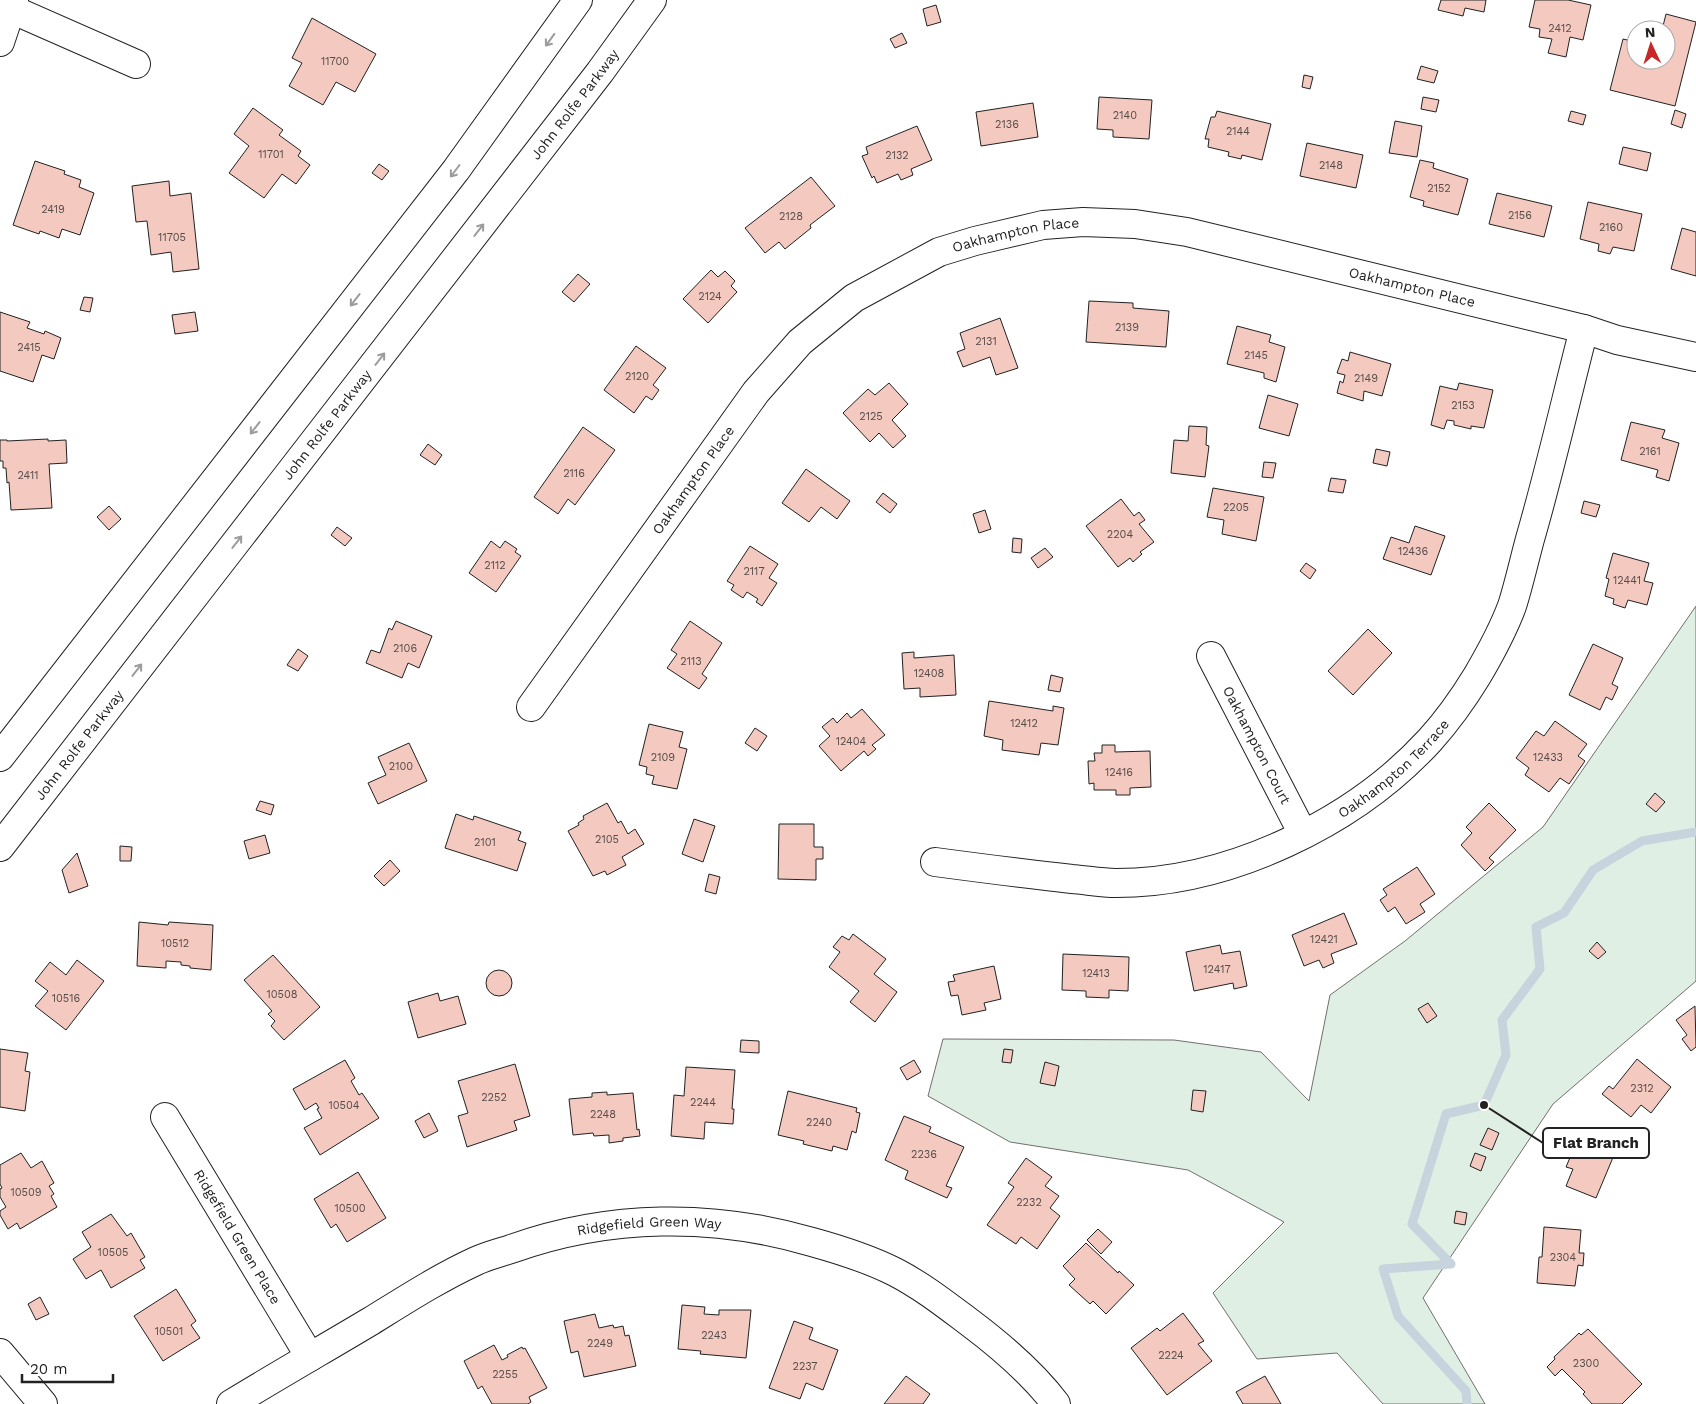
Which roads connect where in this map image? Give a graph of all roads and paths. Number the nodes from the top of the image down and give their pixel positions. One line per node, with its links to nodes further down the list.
1 (578, 0): 10 (street, one-way to 10)
2 (652, 0): 12 (street, John Rolfe Parkway, one-way to 2)
3 (13, 5): 4 (street); 5 (street)
4 (0, 42)
5 (136, 64)
6 (1584, 330): 7 (street, Oakhampton Place); 9 (street, Oakhampton Place); 11 (street, Oakhampton Terrace)
7 (1696, 357)
8 (1212, 656): 11 (street, Oakhampton Court)
9 (531, 707)
10 (0, 757)
11 (1304, 834): 13 (street, Oakhampton Terrace)
12 (0, 847)
13 (935, 862)
14 (165, 1117): 16 (street, Ridgefield Green Place)
15 (0, 1353): 17 (street)
16 (310, 1357): 18 (street, Ridgefield Green Way); 19 (street, Ridgefield Green Way)
17 (43, 1404)
18 (231, 1404)
19 (1056, 1404)

